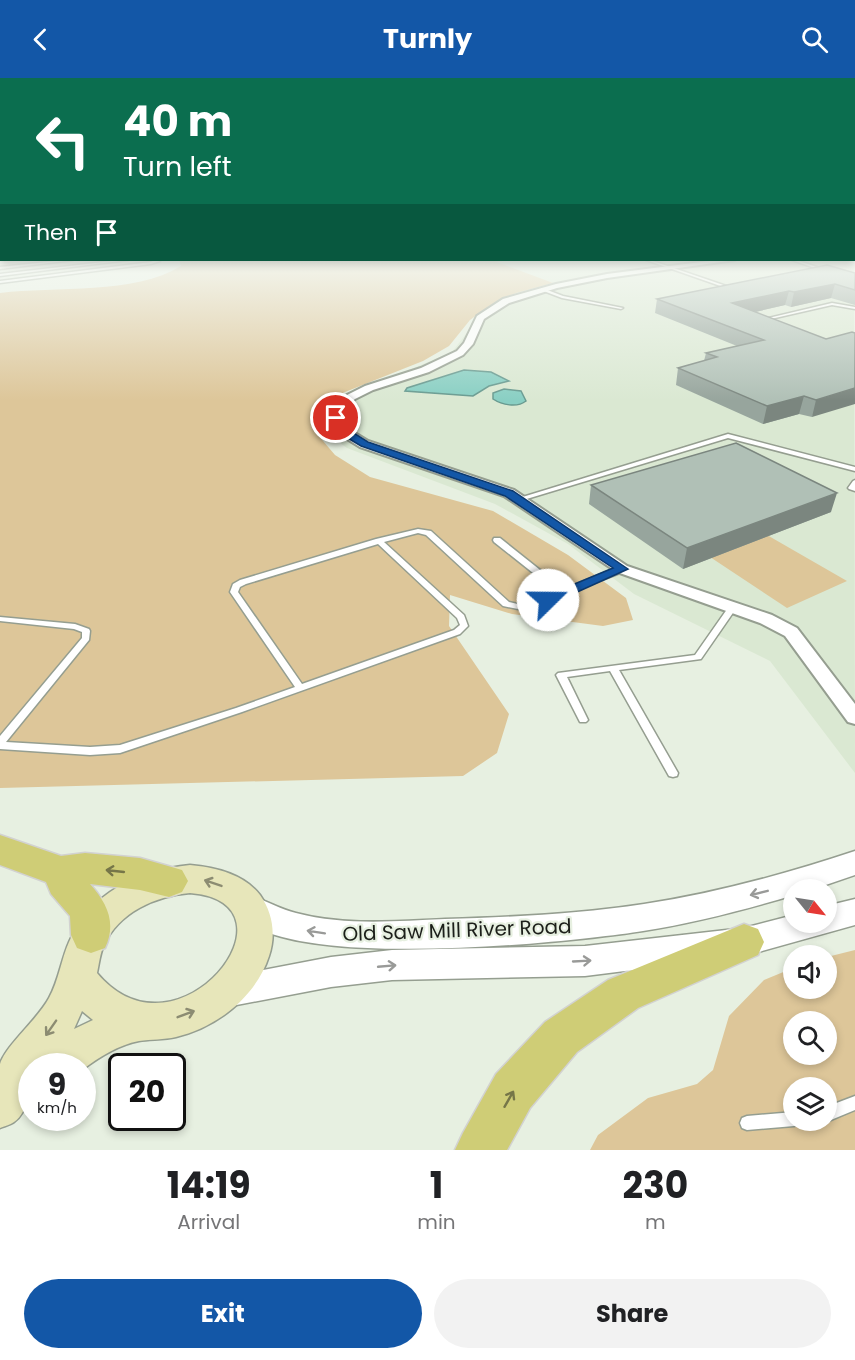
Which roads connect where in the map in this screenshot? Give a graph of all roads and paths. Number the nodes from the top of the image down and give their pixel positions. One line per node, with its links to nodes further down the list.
1 (506, 301): 9 (street)
2 (584, 301): 3 (lane)
3 (621, 308)
4 (855, 308): 5 (lane)
5 (762, 325)
6 (855, 469): 9 (lane)
7 (855, 483): 8 (lane)
8 (855, 489)
9 (518, 500): 12 (street)
10 (497, 540): 13 (lane)
11 (379, 541): 13 (lane); 17 (lane); 17 (lane)
12 (622, 569): 13 (lane); 14 (street)
13 (564, 593)
14 (733, 607): 16 (lane); 18 (street)
15 (0, 619): 20 (lane)
16 (613, 668): 19 (lane); 21 (lane)
17 (300, 688): 20 (lane)
18 (855, 717)
19 (584, 720)
20 (0, 744)
21 (673, 773)
22 (0, 850): 24 (main road)
23 (855, 863): 26 (street, Old Saw Mill River Road, one-way to 26)
24 (61, 872): 25 (main road, one-way to 24); 30 (main road)
25 (169, 881): 26 (main road, Old Saw Mill River Road, one-way to 25); 30 (main road, Old Saw Mill River Road)
26 (250, 908): 33 (main road)
27 (855, 912): 28 (street)
28 (837, 917)
29 (783, 932): 31 (street, Old Saw Mill River Road)
30 (91, 935): 32 (main road, Old Saw Mill River Road)
31 (744, 942): 33 (street, Old Saw Mill River Road, one-way to 31); 41 (main road, one-way to 31)
32 (78, 976): 34 (main road); 36 (main road, Old Saw Mill River Road, one-way to 36)
33 (226, 992): 34 (main road, Old Saw Mill River Road, one-way to 33)
34 (141, 1022): 35 (main road, Old Saw Mill River Road)
35 (72, 1053)
36 (12, 1099)
37 (855, 1103): 38 (lane)
38 (837, 1110)
39 (783, 1120): 40 (lane)
40 (747, 1123)
41 (480, 1150)

